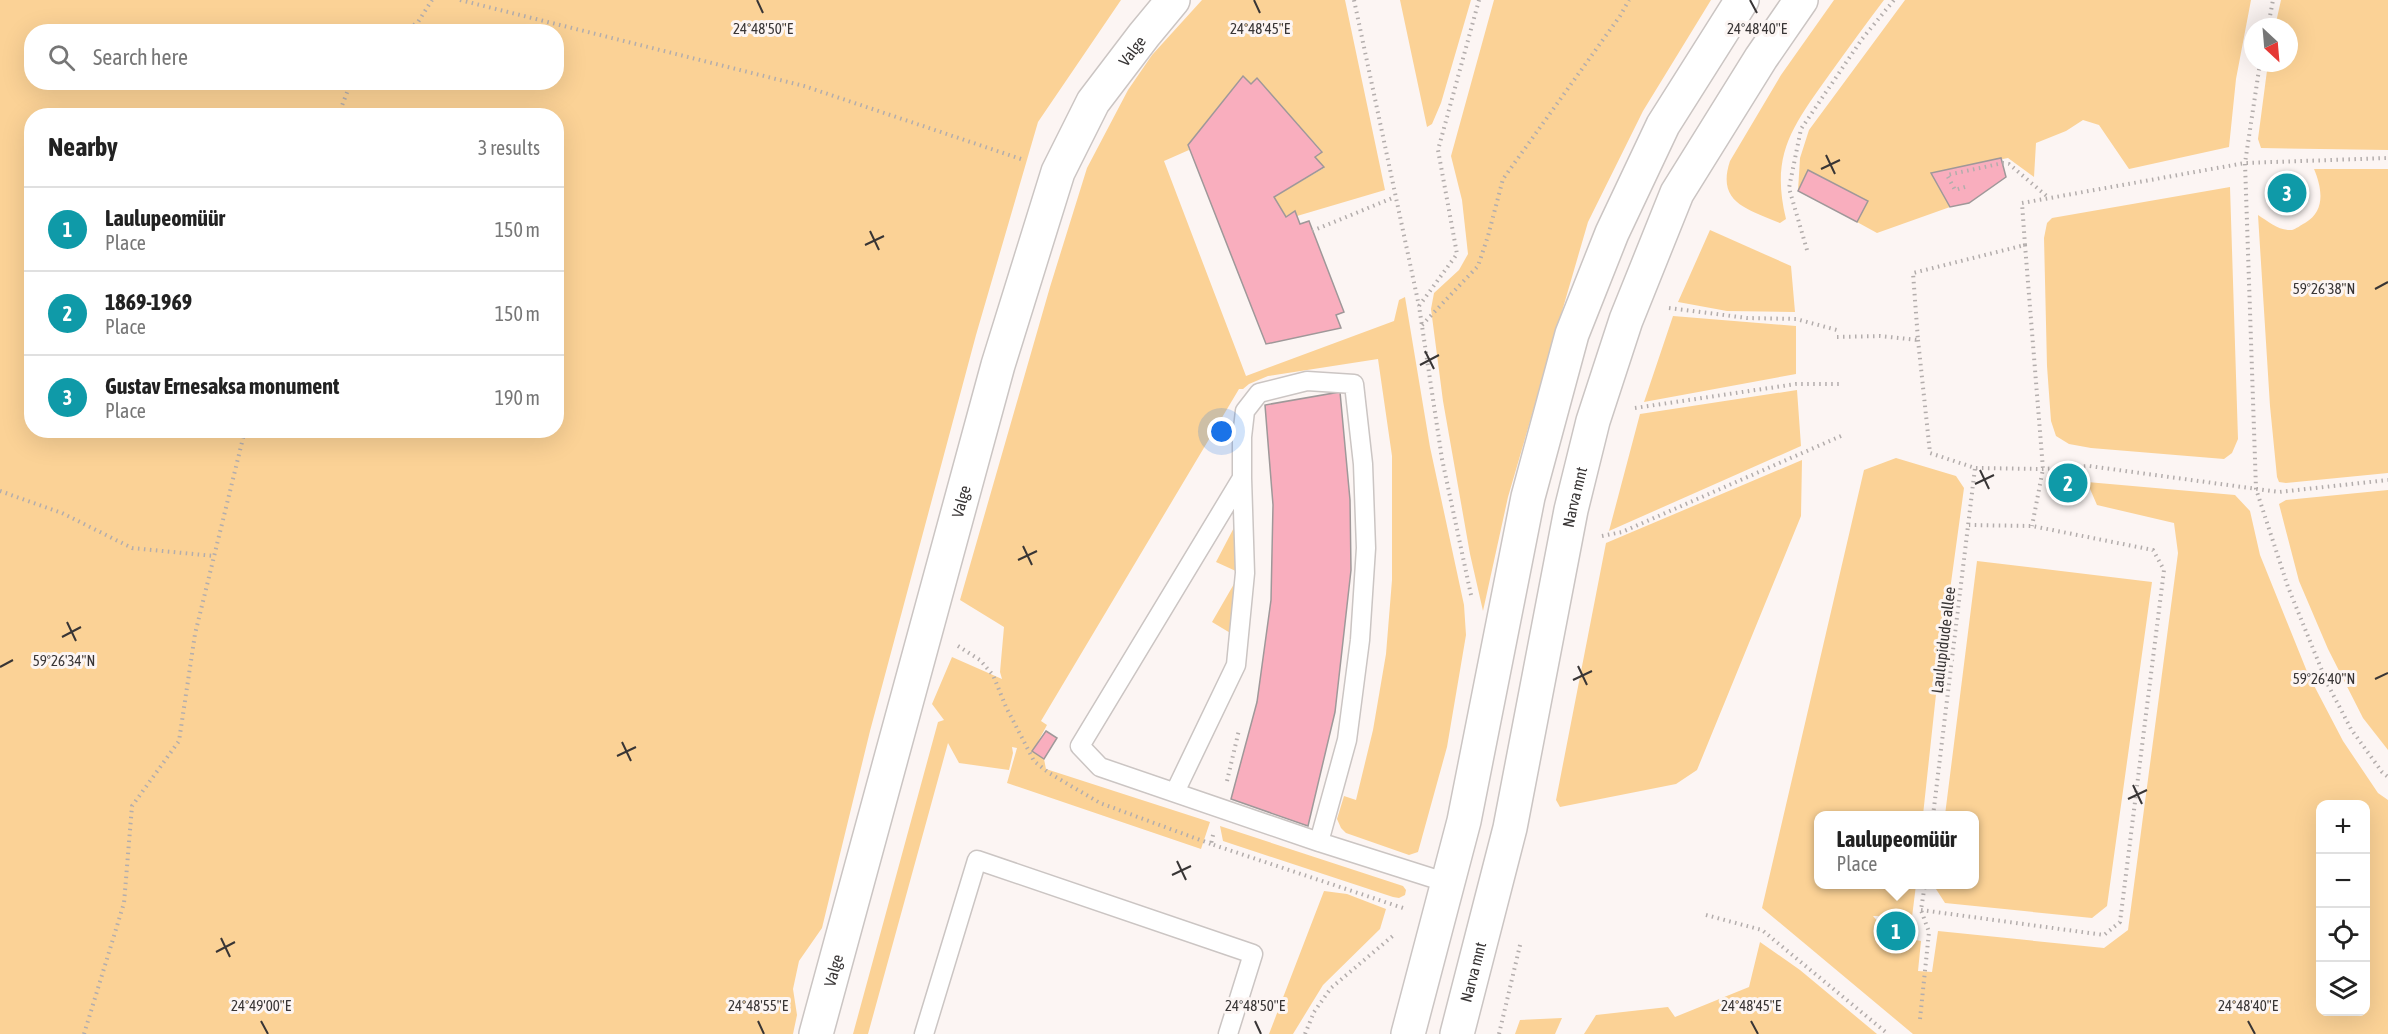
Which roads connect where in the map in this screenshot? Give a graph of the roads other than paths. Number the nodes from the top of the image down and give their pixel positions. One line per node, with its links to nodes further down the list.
1 (1173, 0): 8 (main road, Valge)
2 (1742, 0): 7 (main road)
3 (1801, 0): 12 (main road, Narva mnt)
4 (1242, 478): 5 (lane); 5 (lane); 6 (lane)
5 (1175, 792): 6 (lane)
6 (1319, 842): 7 (lane)
7 (1448, 883): 11 (main road)
8 (816, 1034)
9 (924, 1034): 10 (lane)
10 (1228, 1034)
11 (1408, 1034)
12 (1457, 1034)

